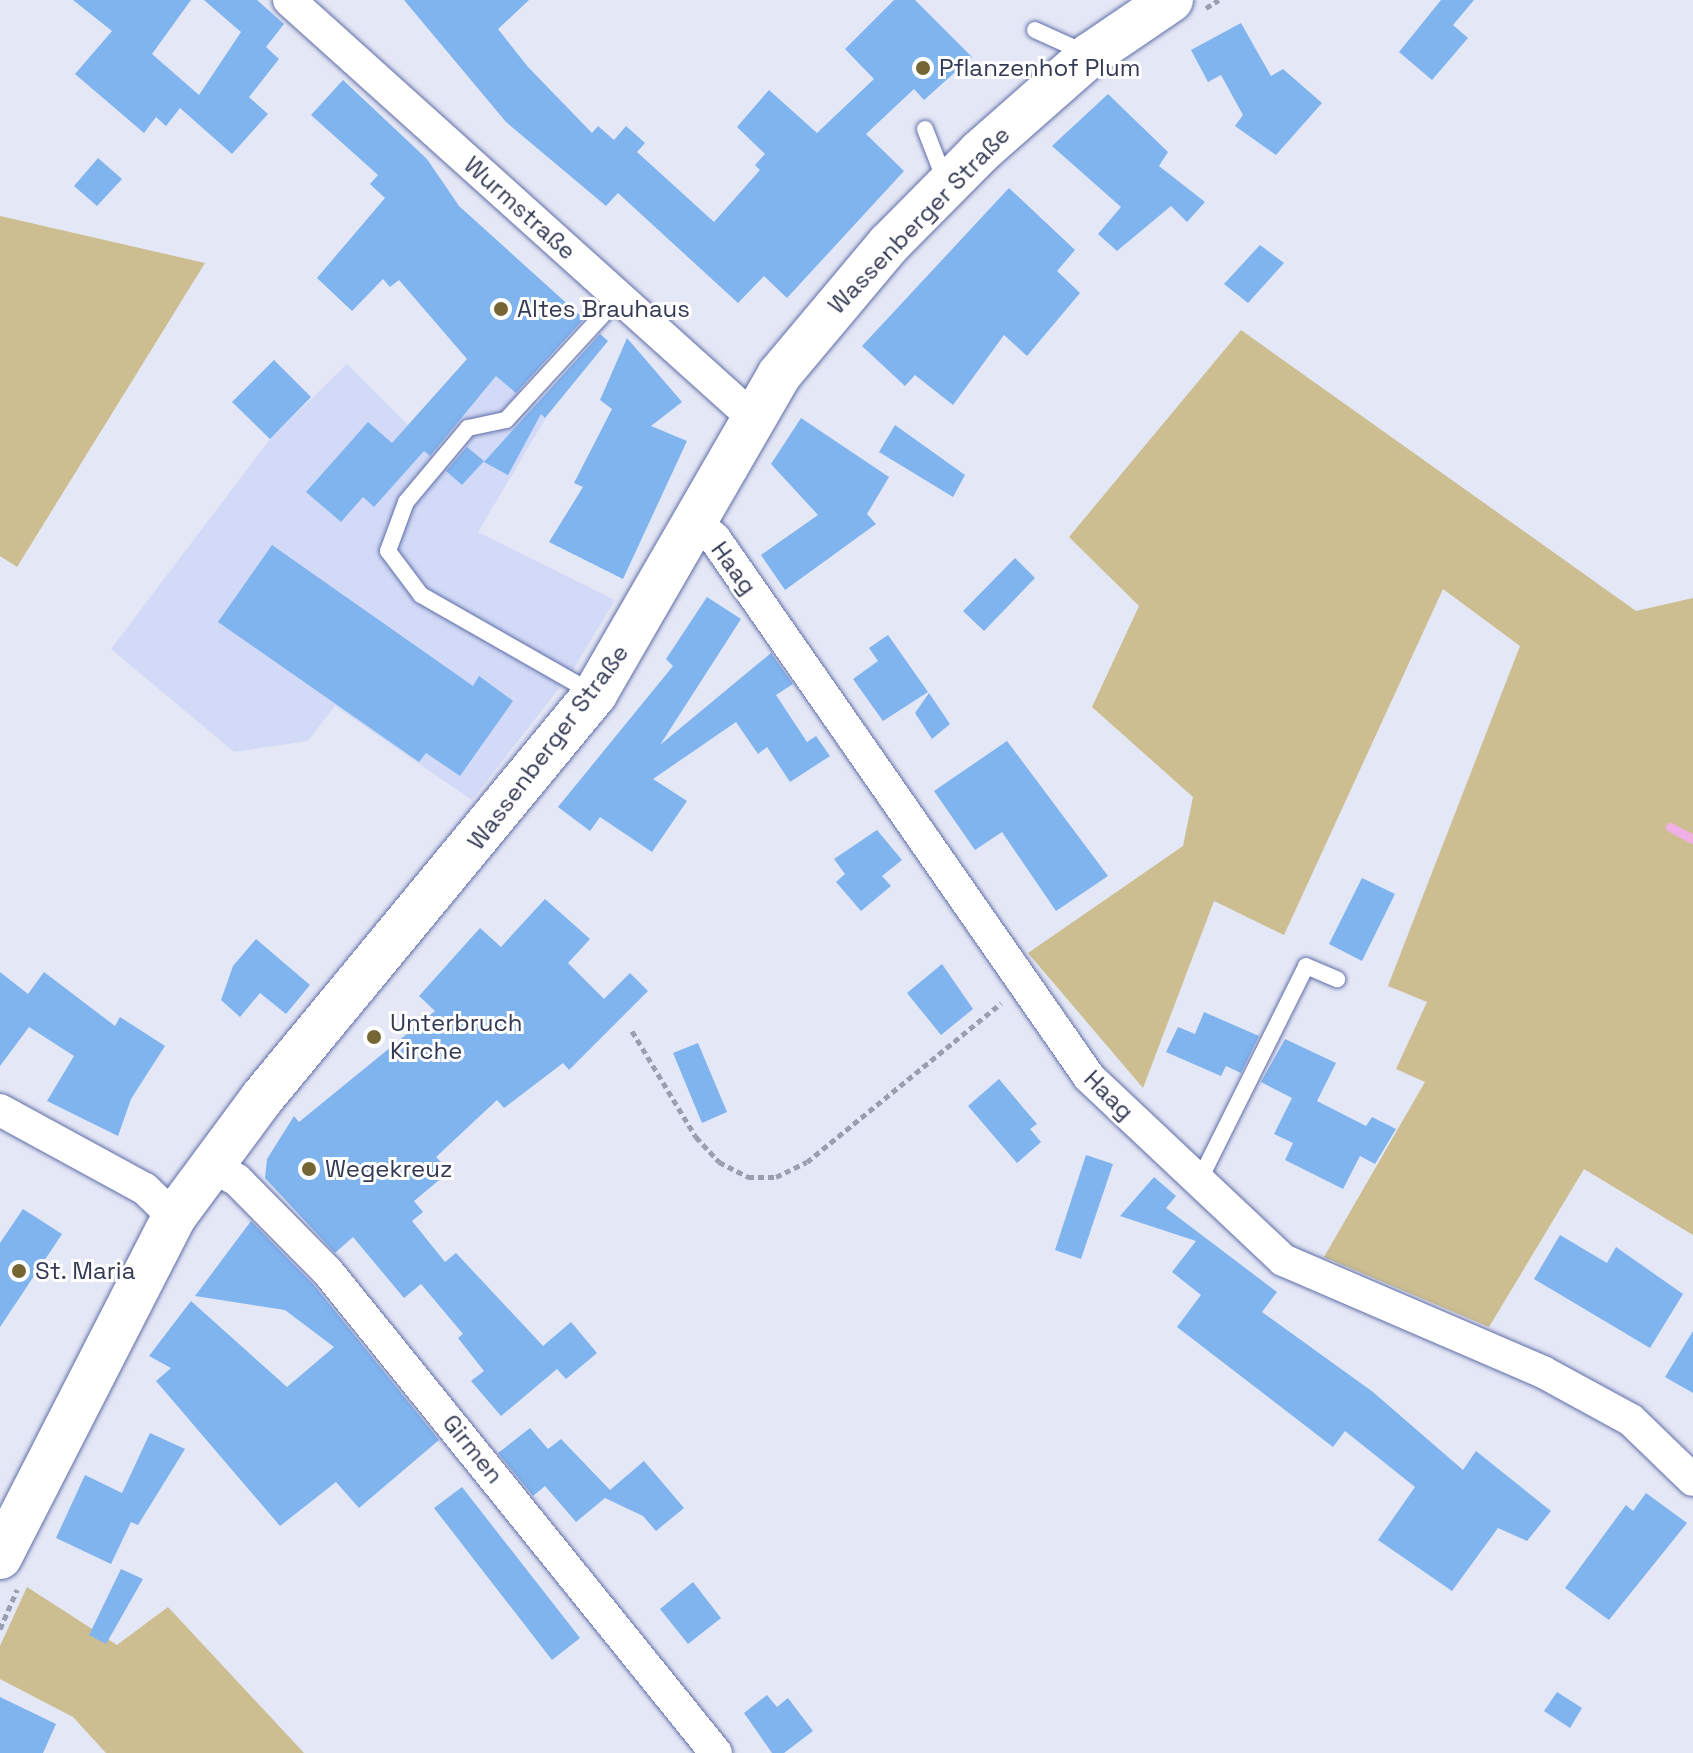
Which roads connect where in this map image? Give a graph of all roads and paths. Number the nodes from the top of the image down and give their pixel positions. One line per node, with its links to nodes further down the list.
1 (289, 0): 7 (street, Wurmstraße)
2 (1171, 0): 4 (main road, Wassenberger Straße)
3 (1035, 30): 4 (lane)
4 (1090, 55): 6 (main road, Wassenberger Straße)
5 (925, 129): 6 (lane)
6 (947, 185): 8 (main road, Wassenberger Straße)
7 (618, 298): 8 (street, Wurmstraße); 10 (lane)
8 (751, 416): 9 (main road, Wassenberger Straße)
9 (694, 520): 10 (main road, Wassenberger Straße); 12 (street, Haag)
10 (595, 694): 15 (main road, Wassenberger Straße)
11 (1337, 979): 16 (lane)
12 (1024, 985): 13 (path); 16 (street, Haag)
13 (632, 1031)
14 (0, 1110): 17 (street)
15 (210, 1166): 17 (main road, Wassenberger Straße); 20 (street, Girmen)
16 (1199, 1181): 18 (street, Haag)
17 (174, 1217): 19 (main road, Wassenberger Straße)
18 (1693, 1480)
19 (0, 1557)
20 (716, 1753)

